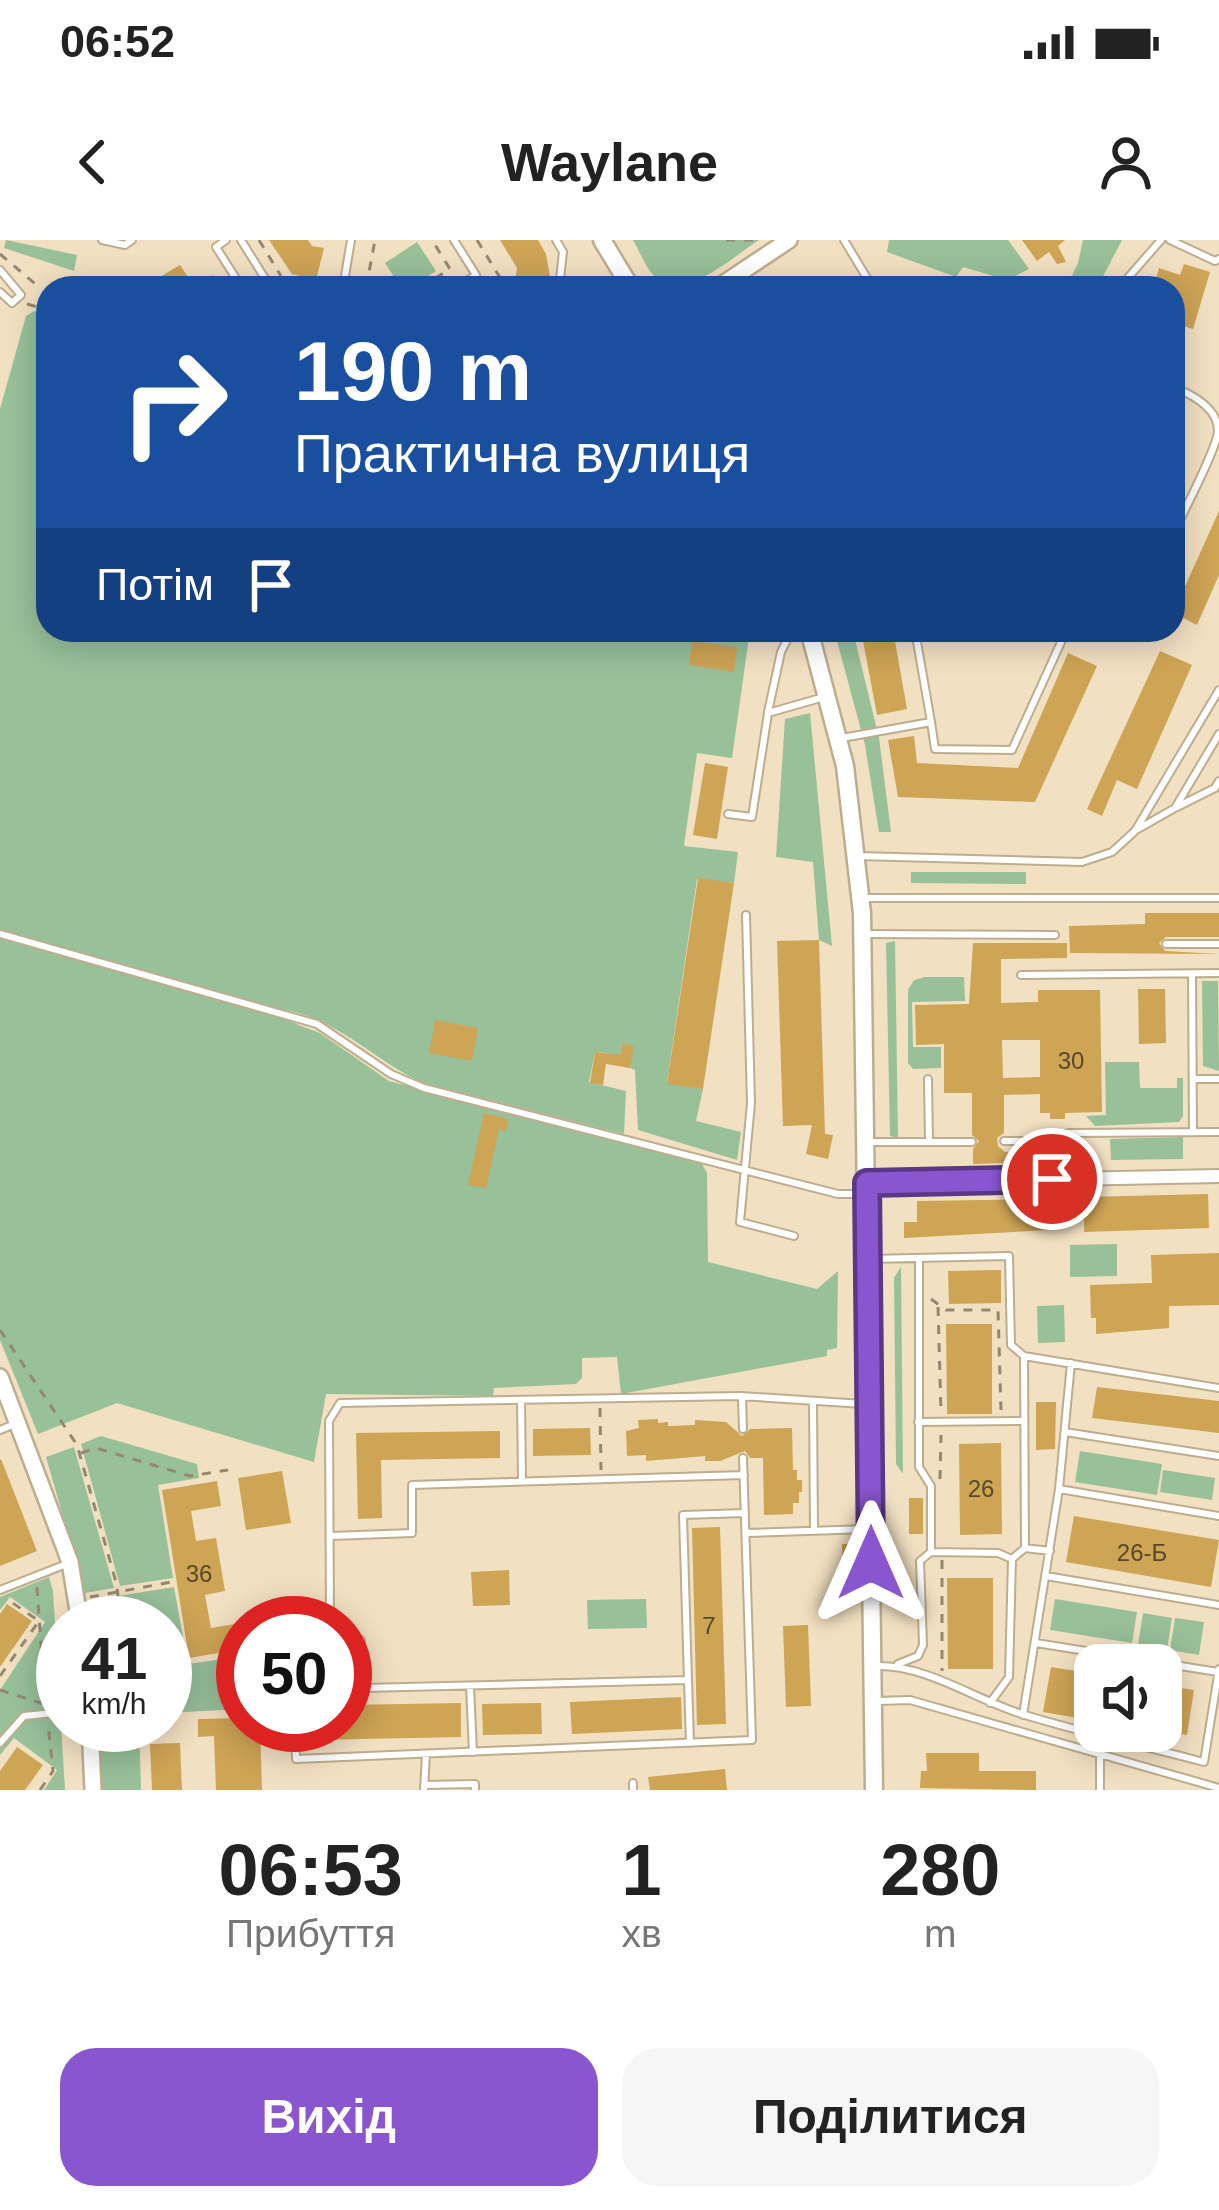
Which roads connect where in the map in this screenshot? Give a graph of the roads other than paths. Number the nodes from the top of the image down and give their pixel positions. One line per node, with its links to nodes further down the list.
1 (102, 240): 2 (lane)
2 (133, 240)
3 (226, 240): 14 (lane)
4 (241, 240): 15 (lane)
5 (351, 240): 16 (lane)
6 (454, 240): 17 (lane)
7 (556, 240): 18 (lane)
8 (602, 240): 19 (main road)
9 (789, 240): 20 (street)
10 (844, 240): 21 (lane)
11 (1161, 241): 12 (lane); 22 (lane)
12 (1219, 259)
13 (0, 270): 23 (lane)
14 (234, 276)
15 (261, 276)
16 (345, 276)
17 (474, 276)
18 (560, 276)
19 (624, 276)
20 (735, 276)
21 (867, 276)
22 (1130, 276)
23 (0, 292)
24 (1185, 392): 25 (lane)
25 (1185, 507)
26 (786, 642): 32 (lane)
27 (812, 642): 31 (main road)
28 (918, 642): 33 (lane)
29 (1061, 642): 33 (lane)
30 (1219, 690): 39 (lane)
31 (828, 696): 32 (lane); 35 (main road)
32 (768, 713): 38 (lane)
33 (931, 722): 35 (lane)
34 (1219, 734): 37 (lane)
35 (838, 739): 40 (main road)
36 (1218, 786): 37 (lane)
37 (1175, 808): 39 (lane)
38 (728, 814)
39 (1135, 831): 40 (lane)
40 (858, 856): 41 (main road)
41 (861, 898): 42 (lane); 45 (main road)
42 (1219, 898)
43 (746, 915): 61 (lane)
44 (0, 934): 61 (lane)
45 (863, 934): 46 (lane); 58 (main road)
46 (1055, 935)
47 (1166, 944): 48 (lane)
48 (1219, 944)
49 (1192, 974): 50 (lane); 51 (lane); 53 (lane)
50 (1219, 974)
51 (1022, 975)
52 (928, 1079): 59 (lane)
53 (1193, 1079): 54 (lane); 55 (lane)
54 (1219, 1079)
55 (1193, 1132): 56 (lane); 57 (lane)
56 (1219, 1132)
57 (1004, 1141)
58 (867, 1142): 59 (lane); 63 (main road)
59 (929, 1142): 60 (lane)
60 (972, 1142)
61 (744, 1170): 63 (lane); 64 (lane)
62 (1219, 1176): 63 (street)
63 (867, 1188): 66 (main road)
64 (794, 1236)
65 (919, 1258): 66 (lane); 67 (lane); 77 (lane)
66 (868, 1259): 74 (main road)
67 (1024, 1356): 68 (lane); 75 (lane)
68 (1071, 1363): 70 (lane); 80 (lane)
69 (0, 1378): 76 (street)
70 (1219, 1388)
71 (742, 1396): 72 (lane); 73 (lane); 78 (lane)
72 (521, 1402): 84 (lane); 91 (lane)
73 (813, 1402): 74 (lane); 89 (lane)
74 (869, 1403): 88 (main road)
75 (1024, 1421): 77 (lane); 92 (lane)
76 (19, 1422): 79 (lane); 96 (street)
77 (918, 1422): 94 (lane)
78 (742, 1429)
79 (0, 1430)
80 (1065, 1432): 81 (lane); 85 (lane)
81 (1219, 1456)
82 (743, 1458): 83 (lane)
83 (744, 1475): 84 (lane); 86 (lane)
84 (522, 1481): 91 (lane)
85 (1059, 1489): 87 (lane); 93 (lane)
86 (746, 1513): 90 (lane); 106 (lane)
87 (1219, 1516)
88 (870, 1529): 89 (lane); 103 (main road)
89 (814, 1531): 90 (lane)
90 (746, 1533): 115 (lane)
91 (331, 1536): 100 (lane)
92 (1025, 1548): 93 (lane); 95 (lane)
93 (1050, 1551): 97 (lane)
94 (931, 1552): 95 (lane); 104 (lane)
95 (1012, 1559): 110 (lane)
96 (70, 1562): 98 (lane); 99 (street)
97 (1046, 1576): 101 (lane); 102 (lane)
98 (0, 1592)
99 (77, 1596)
100 (330, 1596)
101 (1219, 1605)
102 (1036, 1643): 105 (lane); 113 (lane)
103 (873, 1666): 104 (lane); 109 (main road)
104 (895, 1666): 110 (lane)
105 (1219, 1671): 111 (lane)
106 (688, 1680): 107 (lane); 115 (lane)
107 (470, 1686): 108 (lane); 118 (lane)
108 (372, 1688)
109 (874, 1701): 120 (lane); 125 (main road)
110 (990, 1703): 113 (lane)
111 (1216, 1706): 113 (lane)
112 (36, 1712): 114 (lane)
113 (1023, 1715)
114 (0, 1743)
115 (690, 1743): 118 (lane)
116 (91, 1752): 123 (street)
117 (296, 1752): 119 (lane)
118 (472, 1752): 119 (lane)
119 (426, 1754): 122 (lane)
120 (1100, 1755): 121 (lane); 126 (lane)
121 (1219, 1787)
122 (424, 1788): 124 (lane)
123 (93, 1790)
124 (475, 1790)
125 (874, 1790)
126 (1100, 1790)

